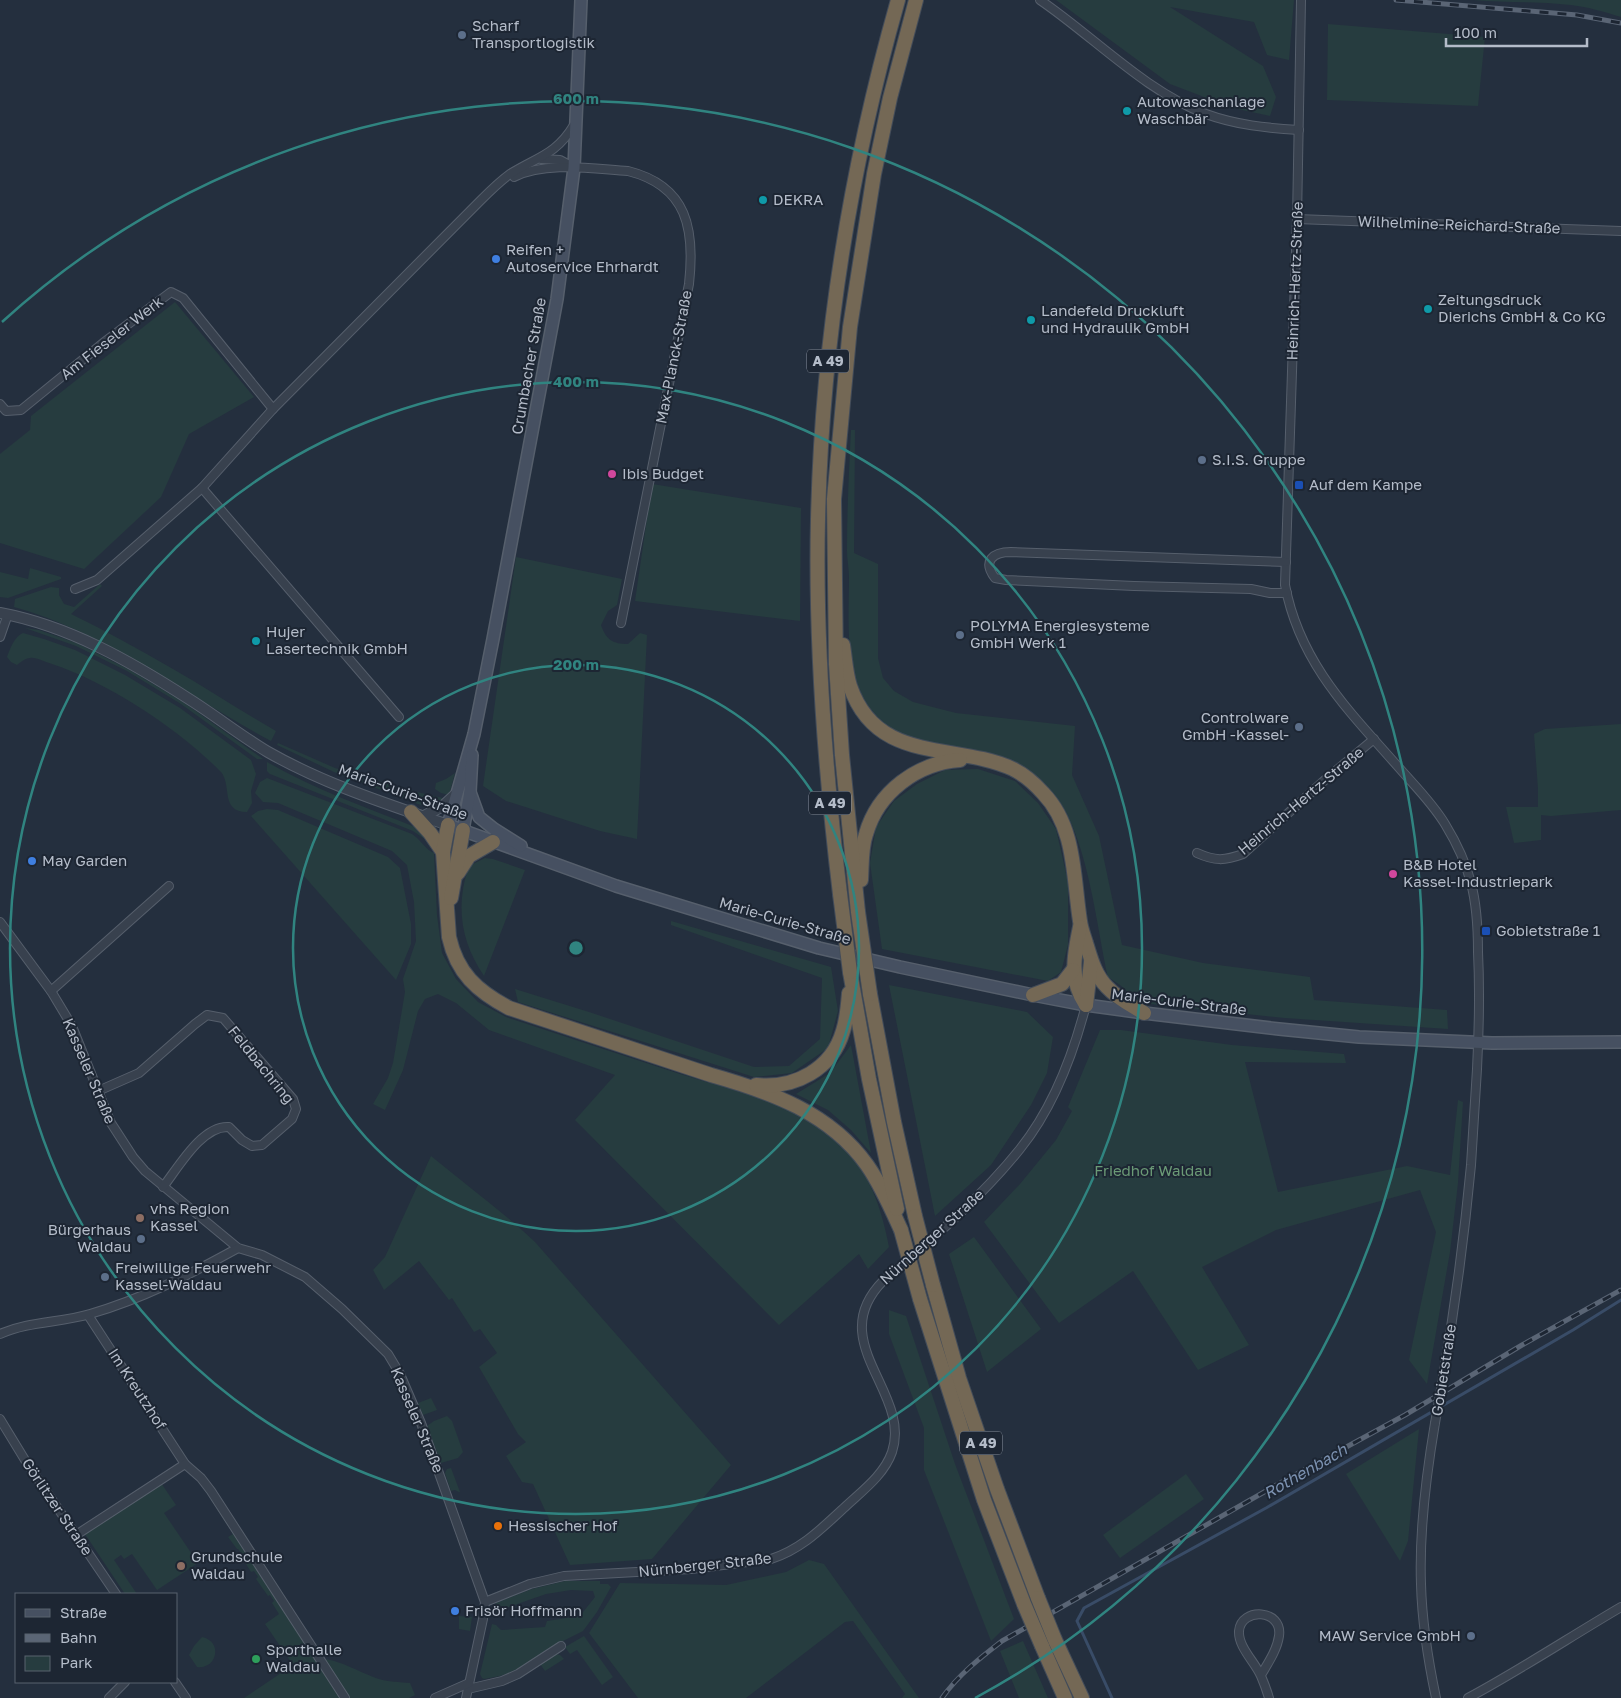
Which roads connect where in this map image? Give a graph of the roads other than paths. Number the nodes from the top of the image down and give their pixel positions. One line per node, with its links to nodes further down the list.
1 (581, 0): 6 (main road, Crumbacher Straße)
2 (898, 0): 44 (highway, A 49, bridge)
3 (916, 0): 17 (highway, A 49)
4 (1040, 0): 7 (street)
5 (1302, 0): 7 (street, Heinrich-Hertz-Straße)
6 (575, 123): 8 (street); 9 (main road, Crumbacher Straße)
7 (1299, 130): 11 (street, Heinrich-Hertz-Straße)
8 (539, 159): 9 (street); 10 (street)
9 (574, 168): 10 (street); 21 (street, Max-Planck-Straße); 24 (main road, Crumbacher Straße)
10 (490, 191): 14 (street)
11 (1297, 219): 12 (street, Wilhelmine-Reichard-Straße); 16 (street, Heinrich-Hertz-Straße)
12 (1621, 231)
13 (0, 404): 14 (street, Am Fieseler Werk)
14 (273, 409): 15 (street)
15 (202, 488): 18 (street); 23 (street)
16 (1286, 562): 19 (street, Heinrich-Hertz-Straße); 19 (street)
17 (834, 571): 26 (highway); 38 (highway, A 49)
18 (76, 589)
19 (1287, 593): 25 (street, Heinrich-Hertz-Straße)
20 (4, 613): 22 (street); 29 (street, Marie-Curie-Straße)
21 (621, 623)
22 (0, 637)
23 (399, 717)
24 (474, 734): 27 (main road, Crumbacher Straße); 28 (main road, Crumbacher Straße)
25 (1374, 739): 34 (street, Heinrich-Hertz-Straße); 49 (street, Heinrich-Hertz-Straße)
26 (978, 759): 38 (highway); 41 (highway)
27 (470, 792): 31 (main road, Crumbacher Straße); 35 (main road, Crumbacher Straße)
28 (456, 794): 29 (street); 30 (main road, Crumbacher Straße)
29 (417, 814): 30 (street, Marie-Curie-Straße); 33 (highway)
30 (448, 825): 31 (main road, Marie-Curie-Straße); 33 (highway)
31 (462, 830): 32 (main road, Marie-Curie-Straße); 36 (highway)
32 (493, 842): 35 (main road, Marie-Curie-Straße); 36 (highway)
33 (443, 852): 39 (highway)
34 (1197, 853)
35 (539, 858): 46 (main road, Marie-Curie-Straße)
36 (455, 878): 39 (highway)
37 (169, 886): 45 (street)
38 (858, 903): 75 (highway, A 49, bridge)
39 (447, 913): 51 (highway)
40 (0, 922): 45 (street, Kasseler Straße)
41 (1080, 924): 42 (highway); 43 (highway)
42 (1091, 962): 47 (highway); 48 (highway)
43 (1073, 970): 46 (highway); 47 (highway)
44 (851, 988): 51 (highway); 54 (highway, A 49)
45 (52, 991): 52 (street, Kasseler Straße)
46 (1033, 995): 47 (main road, Marie-Curie-Straße)
47 (1086, 1005): 48 (main road, Marie-Curie-Straße); 62 (street, Nürnberger Straße)
48 (1144, 1013): 49 (main road, Marie-Curie-Straße)
49 (1478, 1042): 50 (main road, Marie-Curie-Straße); 77 (street, Gobietstraße, bridge)
50 (1621, 1042)
51 (741, 1083): 54 (highway)
52 (98, 1091): 53 (street, Kasseler Straße); 53 (street, Feldbachring)
53 (163, 1187): 55 (street, Kasseler Straße)
54 (901, 1230): 74 (highway, A 49, bridge)
55 (238, 1248): 56 (street); 62 (street, Kasseler Straße)
56 (88, 1315): 57 (street); 59 (street, Im Kreutzhof)
57 (0, 1334)
58 (0, 1419): 60 (street, Görlitzer Straße)
59 (185, 1464): 60 (street); 71 (street, Im Kreutzhof)
60 (76, 1535): 61 (street, Görlitzer Straße)
61 (115, 1593)
62 (485, 1602): 68 (street)
63 (1621, 1608): 78 (street)
64 (561, 1646): 68 (street)
65 (1261, 1675): 65 (street); 76 (street)
66 (124, 1683): 69 (street)
67 (176, 1683): 70 (street)
68 (468, 1686): 72 (street); 73 (street)
69 (109, 1698)
70 (186, 1698)
71 (344, 1698)
72 (435, 1698)
73 (466, 1698)
74 (1065, 1698)
75 (1082, 1698)
76 (1269, 1698)
77 (1436, 1698)
78 (1468, 1698)

